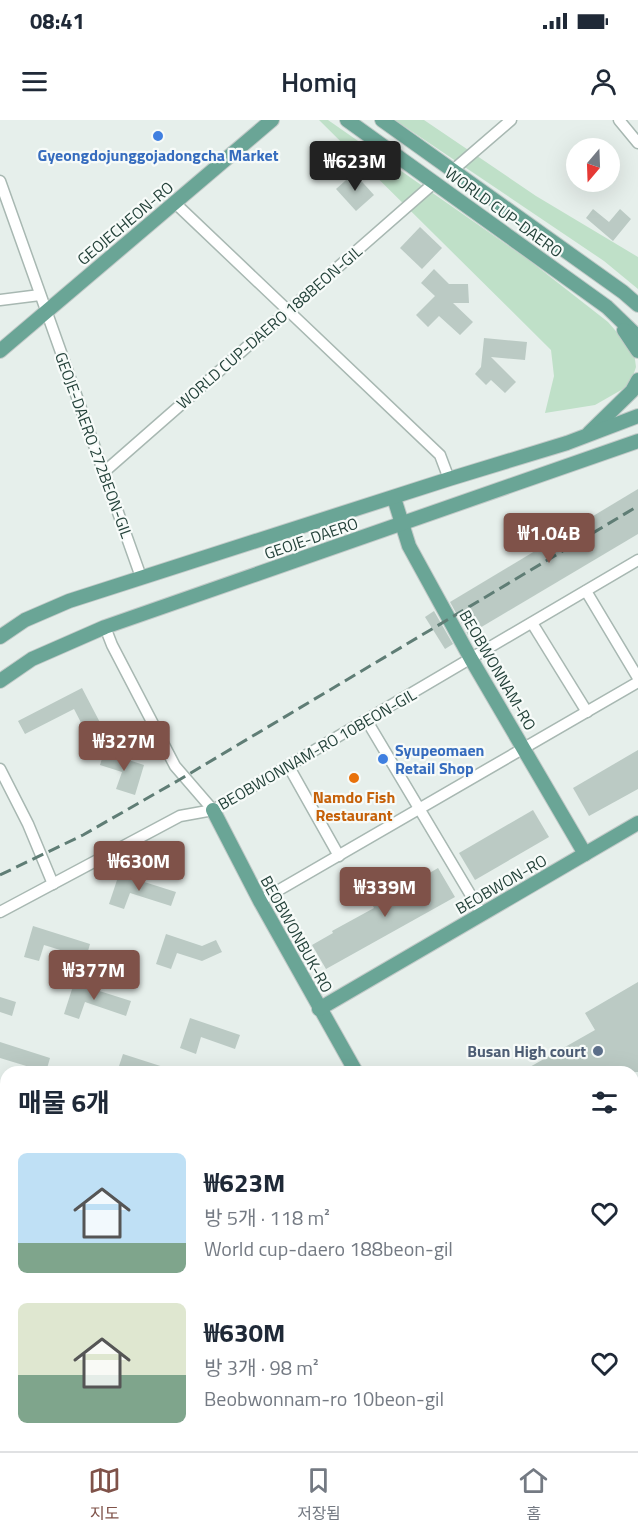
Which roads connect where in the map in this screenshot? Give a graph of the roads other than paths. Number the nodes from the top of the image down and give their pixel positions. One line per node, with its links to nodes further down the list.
1 (272, 120): 10 (main road, GEOJECHEON-RO)
2 (347, 120): 9 (main road, WORLD CUP-DAERO)
3 (382, 120): 7 (main road, WORLD CUP-DAERO)
4 (511, 120): 7 (street)
5 (619, 120): 6 (street)
6 (638, 143)
7 (453, 170): 13 (main road, WORLD CUP-DAERO)
8 (0, 181): 11 (street, GEOJE-DAERO 272BEON-GIL)
9 (434, 183): 14 (main road, WORLD CUP-DAERO); 15 (street, WORLD CUP-DAERO 188BEON-GIL)
10 (175, 202): 15 (street); 16 (main road, GEOJECHEON-RO)
11 (40, 295): 12 (street); 16 (street, GEOJE-DAERO 272BEON-GIL)
12 (0, 300)
13 (638, 305)
14 (607, 307): 17 (main road, WORLD CUP-DAERO); 19 (main road)
15 (288, 310): 24 (street, WORLD CUP-DAERO 188BEON-GIL); 25 (street)
16 (46, 312): 18 (main road, GEOJECHEON-RO); 24 (street, GEOJE-DAERO 272BEON-GIL)
17 (638, 337)
18 (0, 351)
19 (638, 351)
20 (638, 380): 22 (main road)
21 (638, 416): 22 (main road, GEOJE-DAERO)
22 (585, 436): 25 (main road, GEOJE-DAERO)
23 (634, 444): 27 (main road, GEOJE-DAERO)
24 (104, 472): 29 (street, GEOJE-DAERO 272BEON-GIL)
25 (449, 478): 26 (main road, GEOJE-DAERO)
26 (393, 498): 27 (main road, BEOBWONNAM-RO); 29 (main road, GEOJE-DAERO)
27 (401, 525): 32 (main road, GEOJE-DAERO); 34 (main road, BEOBWONNAM-RO)
28 (638, 560): 30 (street, BEOBWONNAM-RO 10BEON-GIL)
29 (141, 577): 33 (main road, GEOJE-DAERO)
30 (586, 591): 31 (street, BEOBWONNAM-RO 10BEON-GIL); 35 (street)
31 (532, 623): 34 (street, BEOBWONNAM-RO 10BEON-GIL); 37 (street)
32 (105, 627): 36 (main road, GEOJE-DAERO); 42 (street)
33 (0, 637)
34 (471, 659): 38 (street, BEOBWONNAM-RO 10BEON-GIL); 39 (main road, BEOBWONNAM-RO)
35 (638, 680): 37 (street)
36 (0, 681)
37 (587, 712): 39 (street)
38 (367, 720): 40 (street, BEOBWONNAM-RO 10BEON-GIL); 43 (street)
39 (524, 749): 43 (street); 45 (main road, BEOBWONNAM-RO)
40 (289, 767): 42 (street, BEOBWONNAM-RO 10BEON-GIL); 46 (street)
41 (0, 770): 47 (street)
42 (213, 810): 47 (street, BEOBWONNAM-RO 10BEON-GIL); 48 (main road, BEOBWONBUK-RO)
43 (418, 810): 46 (street); 50 (street)
44 (638, 823): 45 (main road, BEOBWON-RO)
45 (585, 854): 50 (main road, BEOBWON-RO)
46 (339, 856): 48 (street)
47 (53, 884): 49 (street, BEOBWONNAM-RO 10BEON-GIL)
48 (260, 901): 51 (main road, BEOBWONBUK-RO)
49 (0, 912)
50 (482, 914): 51 (main road, BEOBWON-RO)
51 (319, 1009): 52 (main road, BEOBWONBUK-RO)
52 (352, 1066)

